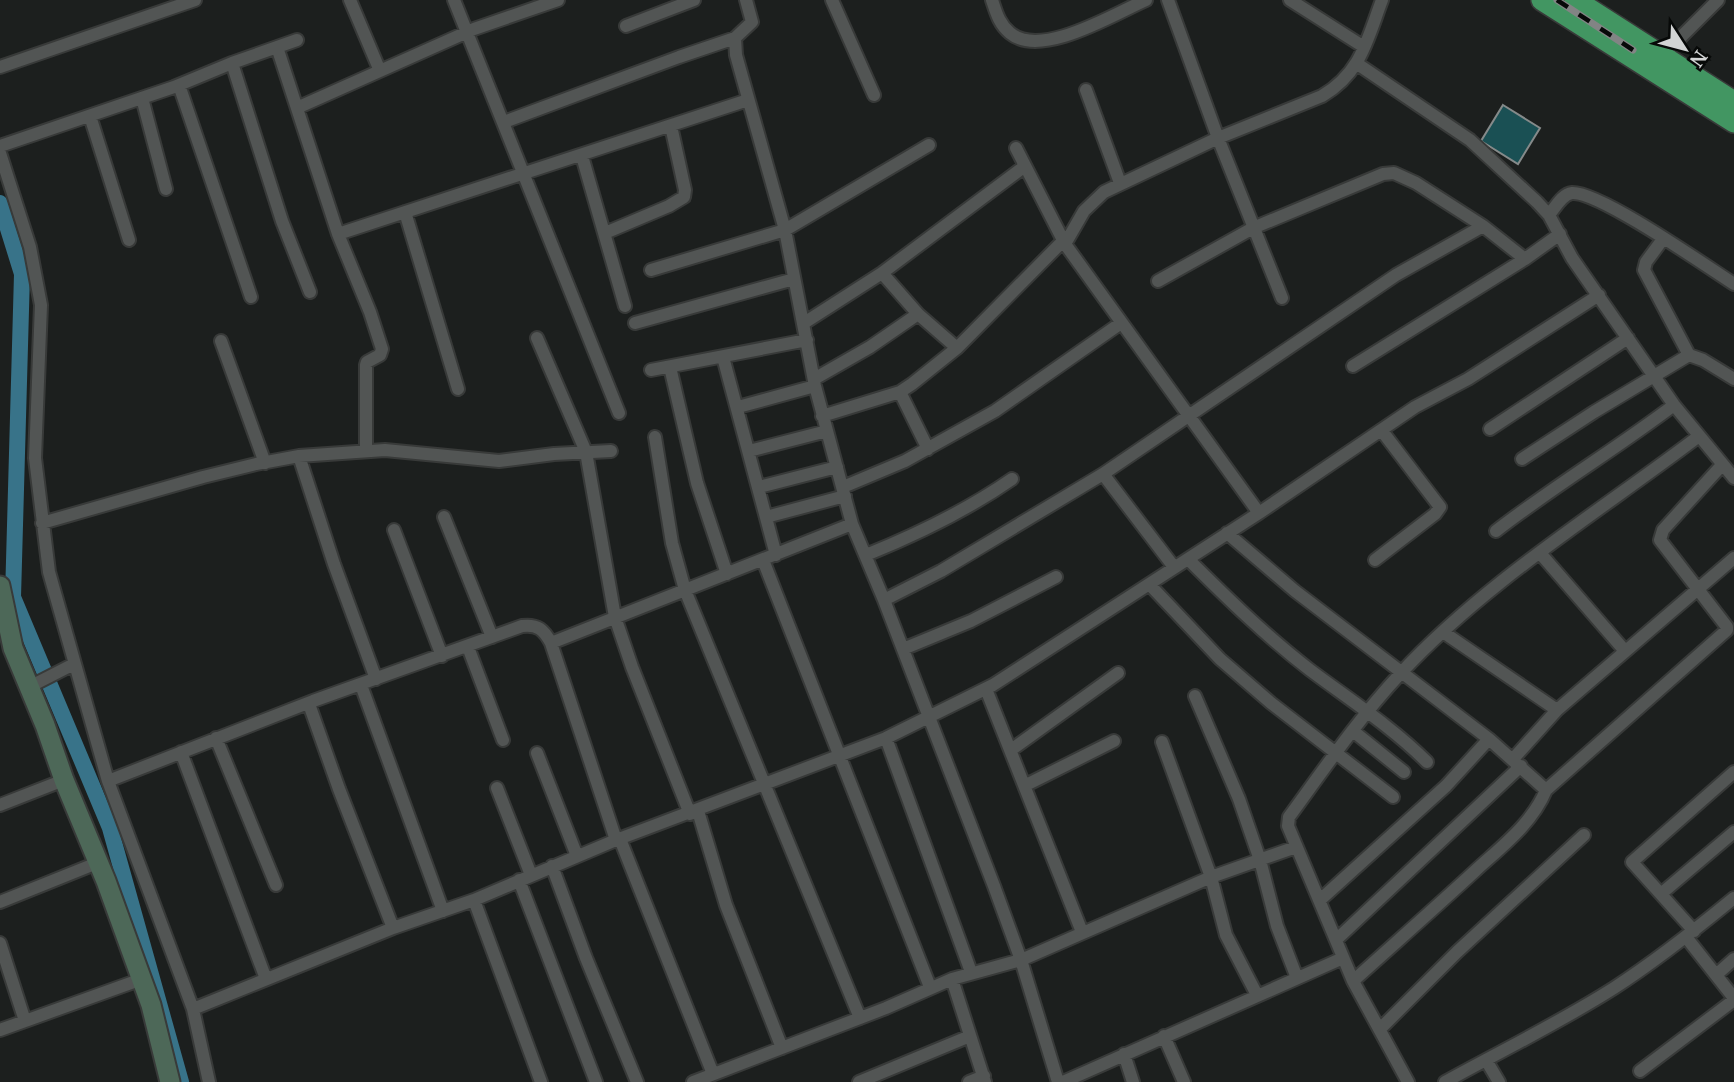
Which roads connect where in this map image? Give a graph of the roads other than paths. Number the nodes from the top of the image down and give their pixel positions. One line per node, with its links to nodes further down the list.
1 (195, 0): 27 (street)
2 (350, 0): 28 (street)
3 (454, 0): 19 (street)
4 (513, 0): 17 (street)
5 (558, 0): 17 (street)
6 (694, 0): 18 (street)
7 (746, 0): 20 (street)
8 (832, 0): 31 (street)
9 (992, 0): 10 (street)
10 (1146, 0)
11 (1168, 0): 40 (street)
12 (1290, 0): 23 (street)
13 (1542, 0): 38 (highway)
14 (1576, 0): 24 (highway)
15 (1718, 0): 24 (street)
16 (1379, 1): 23 (street)
17 (519, 13): 19 (street)
18 (626, 26)
19 (467, 32): 28 (street); 37 (street)
20 (735, 38): 33 (street); 37 (street)
21 (297, 40): 22 (street)
22 (277, 47): 25 (street); 35 (street)
23 (1364, 47): 26 (street)
24 (1662, 56): 34 (highway)
25 (232, 63): 29 (street); 67 (street)
26 (1356, 63): 40 (street); 51 (street)
27 (0, 66)
28 (380, 71): 35 (street)
29 (180, 85): 32 (street); 69 (street)
30 (1086, 90): 48 (street)
31 (874, 95)
32 (142, 98): 36 (street); 49 (street)
33 (748, 100): 39 (street); 54 (street)
34 (1734, 102)
35 (299, 107): 56 (street)
36 (90, 116): 42 (street); 59 (street)
37 (504, 122): 47 (street)
38 (1734, 122)
39 (671, 126): 45 (street); 55 (street)
40 (1218, 138): 48 (street); 53 (street)
41 (929, 145): 54 (street)
42 (0, 146)
43 (1016, 148): 46 (street)
44 (0, 153): 119 (street)
45 (582, 156): 47 (street); 55 (street)
46 (1025, 166): 60 (street); 63 (street)
47 (526, 174): 50 (street); 93 (street)
48 (1120, 183): 60 (street)
49 (166, 189)
50 (405, 212): 56 (street); 89 (street)
51 (1549, 215): 57 (street); 58 (street)
52 (1483, 226): 53 (street); 61 (street); 95 (street)
53 (1253, 228): 65 (street); 70 (street)
54 (785, 230): 62 (street); 64 (street)
55 (605, 233): 71 (street)
56 (338, 234): 102 (street)
57 (1560, 234): 61 (street); 68 (street)
58 (1663, 239): 66 (street); 81 (street)
59 (129, 240)
60 (1065, 244): 75 (street); 80 (street)
61 (1525, 259): 83 (street)
62 (651, 270)
63 (882, 273): 72 (street); 74 (street)
64 (794, 279): 73 (street); 74 (street)
65 (1158, 282)
66 (1734, 285)
67 (310, 292)
68 (1600, 295): 77 (street); 97 (street)
69 (251, 297)
70 (1282, 298)
71 (625, 306)
72 (918, 314): 80 (street); 88 (street)
73 (635, 323)
74 (804, 323): 78 (street)
75 (1121, 323): 95 (street); 101 (street)
76 (537, 338): 105 (street)
77 (1628, 338): 86 (street); 96 (street)
78 (807, 340): 82 (street); 88 (street)
79 (221, 341): 108 (street)
80 (957, 348): 90 (street)
81 (1689, 355): 86 (street); 87 (street)
82 (723, 357): 84 (street); 92 (street)
83 (1353, 366)
84 (670, 367): 85 (street); 131 (street)
85 (651, 370)
86 (1654, 375): 91 (street); 107 (street)
87 (1734, 379)
88 (814, 382): 92 (street); 94 (street)
89 (458, 389)
90 (901, 392): 94 (street); 101 (street)
91 (1674, 405): 99 (street); 122 (street)
92 (738, 407): 104 (street)
93 (620, 413)
94 (822, 416): 98 (street)
95 (1188, 418): 111 (street); 116 (street)
96 (1490, 429)
97 (1382, 430): 116 (street); 129 (street)
98 (827, 431): 104 (street); 110 (street)
99 (1699, 436): 109 (street); 124 (street)
100 (655, 437): 135 (street)
101 (928, 449): 115 (street)
102 (366, 450): 105 (street); 106 (street)
103 (611, 451): 105 (street)
104 (749, 451): 114 (street)
105 (586, 452): 138 (street)
106 (299, 456): 108 (street); 150 (street)
107 (1521, 459)
108 (265, 463): 119 (street)
109 (1722, 465): 113 (street); 136 (street)
110 (837, 467): 114 (street); 115 (street)
111 (1103, 474): 130 (street); 137 (street)
112 (1012, 478): 125 (street)
113 (1734, 478)
114 (759, 487): 118 (street)
115 (844, 492): 118 (street); 120 (street)
116 (1259, 513): 123 (street)
117 (444, 517): 140 (street)
118 (766, 517): 126 (street)
119 (42, 523): 147 (street)
120 (852, 524): 125 (street); 126 (street)
121 (394, 530): 146 (street)
122 (1496, 531)
123 (1227, 533): 128 (street); 149 (street)
124 (1540, 554): 139 (street); 145 (street)
125 (866, 555): 137 (street)
126 (769, 557): 131 (street); 170 (street)
127 (1734, 558): 136 (street)
128 (1188, 559): 130 (street); 157 (street)
129 (1375, 560)
130 (1174, 567): 133 (street)
131 (727, 574): 135 (street)
132 (1056, 577): 143 (street)
133 (1149, 584): 153 (street); 169 (street)
134 (0, 586): 144 (street)
135 (685, 590): 138 (street); 177 (street)
136 (1697, 590): 145 (street); 180 (street)
137 (884, 600): 143 (street)
138 (615, 617): 141 (street); 183 (street)
139 (1443, 632): 149 (street); 156 (street)
140 (492, 637): 141 (street); 142 (street)
141 (551, 643): 186 (street)
142 (468, 647): 146 (street); 163 (street)
143 (903, 649): 158 (street)
144 (7, 650): 151 (street)
145 (1625, 652): 156 (street)
146 (442, 656): 150 (street)
147 (75, 664): 151 (street); 176 (street)
148 (1118, 673): 166 (street)
149 (1401, 673): 157 (street); 162 (street)
150 (376, 679): 152 (street)
151 (36, 683): 175 (street)
152 (361, 685): 155 (street); 200 (street)
153 (986, 689): 158 (street); 166 (street)
154 (1195, 696): 189 (street)
155 (309, 704): 160 (street); 201 (street)
156 (1557, 710): 172 (street)
157 (1367, 711): 159 (street); 171 (street)
158 (930, 718): 161 (street); 208 (street)
159 (1353, 731): 169 (street); 173 (street)
160 (216, 738): 167 (street); 194 (street)
161 (886, 738): 170 (street); 209 (street)
162 (1489, 739): 172 (street); 198 (street)
163 (503, 740)
164 (1114, 741): 178 (street)
165 (1162, 742): 192 (street)
166 (1011, 750): 178 (street)
167 (181, 752): 176 (street); 213 (street)
168 (537, 753): 188 (street)
169 (1337, 753): 181 (street); 187 (street)
170 (842, 756): 177 (street); 216 (street)
171 (1427, 762)
172 (1517, 762): 180 (street); 204 (street)
173 (1404, 772)
174 (1734, 772): 195 (street)
175 (64, 780): 182 (street); 190 (street)
176 (108, 780): 219 (street)
177 (764, 785): 183 (street); 220 (street)
178 (1026, 785): 202 (street)
179 (497, 788): 193 (street)
180 (1546, 790): 215 (street)
181 (1393, 797)
182 (0, 805)
183 (694, 812): 186 (street); 226 (street)
184 (1734, 832): 195 (street)
185 (1584, 835): 222 (street)
186 (618, 840): 188 (street); 230 (street)
187 (1296, 847): 189 (street); 198 (street)
188 (577, 856): 191 (street)
189 (1260, 859): 192 (street); 211 (street)
190 (97, 863): 199 (street); 212 (street)
191 (552, 866): 193 (street); 236 (street)
192 (1211, 877): 202 (street); 217 (street)
193 (525, 878): 197 (street); 235 (street)
194 (276, 886)
195 (1662, 894): 203 (street)
196 (1734, 898): 203 (street)
197 (474, 900): 200 (street); 234 (street)
198 (1320, 900): 204 (street)
199 (0, 902)
200 (443, 911): 201 (street)
201 (393, 928): 213 (street)
202 (1082, 932): 208 (street)
203 (1690, 934): 210 (street); 228 (street)
204 (1336, 940): 206 (street)
205 (0, 943): 221 (street)
206 (1343, 958): 211 (street); 215 (street)
207 (1734, 959): 210 (street)
208 (1021, 960): 209 (street); 240 (street)
209 (971, 972): 214 (street)
210 (1716, 975): 218 (street)
211 (1297, 978): 217 (street)
212 (142, 979): 221 (street); 232 (street)
213 (266, 979): 219 (street)
214 (952, 979): 216 (street); 224 (street)
215 (1353, 981): 222 (street)
216 (930, 987): 220 (street)
217 (1257, 995): 225 (street)
218 (1734, 999): 229 (street)
219 (194, 1009): 233 (street)
220 (860, 1018): 226 (street)
221 (25, 1021): 223 (street)
222 (1380, 1029): 243 (street)
223 (0, 1030)
224 (970, 1036): 231 (street); 238 (street)
225 (1164, 1036): 227 (street); 242 (street)
226 (782, 1048): 230 (street)
227 (1124, 1054): 240 (street); 241 (street)
228 (1486, 1060): 244 (street); 245 (street)
229 (1640, 1071)
230 (713, 1074): 237 (street)
231 (985, 1079): 239 (street)
232 (170, 1082)
233 (209, 1082)
234 (541, 1082)
235 (596, 1082)
236 (637, 1082)
237 (693, 1082)
238 (859, 1082)
239 (969, 1082)
240 (1060, 1082)
241 (1133, 1082)
242 (1184, 1082)
243 (1408, 1082)
244 (1445, 1082)
245 (1499, 1082)

